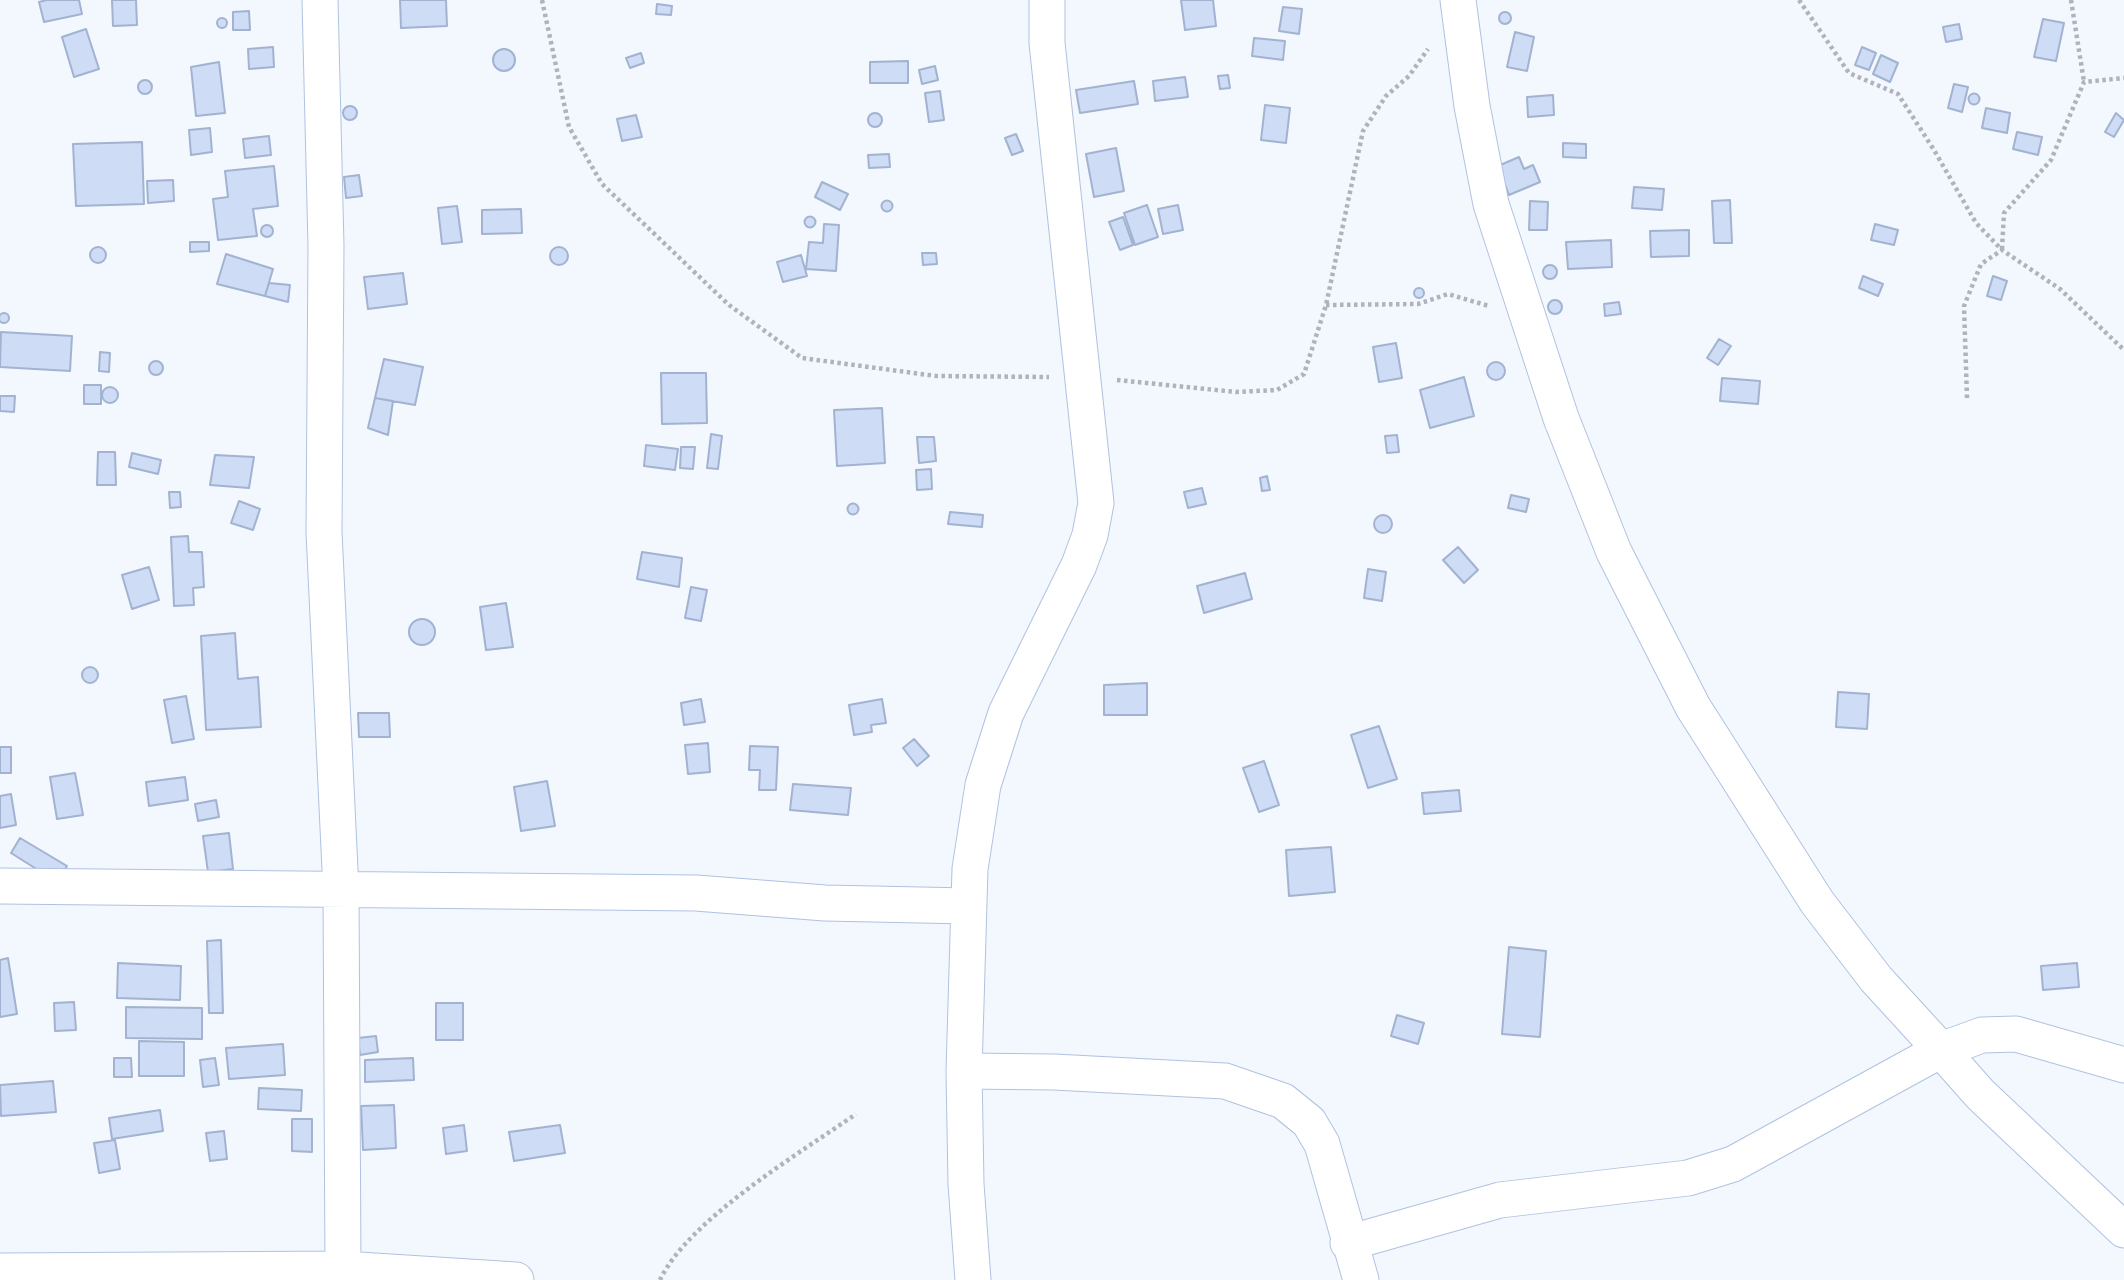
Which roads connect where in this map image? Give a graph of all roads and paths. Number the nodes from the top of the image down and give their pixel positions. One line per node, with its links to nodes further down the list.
1 (320, 0): 16 (street)
2 (542, 0): 13 (path)
3 (1047, 0): 13 (street)
4 (1799, 0): 9 (path)
5 (2071, 0): 8 (path)
6 (1458, 3): 10 (path); 11 (street)
7 (2124, 78): 8 (path)
8 (2084, 82): 9 (path)
9 (2002, 250): 12 (path); 14 (path)
10 (1326, 305): 11 (path); 13 (path)
11 (1525, 308): 18 (street)
12 (2124, 350)
13 (1084, 377): 17 (street)
14 (1967, 398)
15 (0, 886): 16 (street)
16 (341, 891): 17 (street); 25 (street)
17 (969, 906): 20 (street)
18 (1941, 1050): 19 (street); 22 (street); 23 (street)
19 (2124, 1065)
20 (964, 1071): 23 (street); 28 (street)
21 (856, 1114): 27 (path)
22 (2124, 1230)
23 (1348, 1243): 29 (street)
24 (0, 1271): 25 (street)
25 (343, 1275): 26 (street)
26 (516, 1280)
27 (660, 1280)
28 (973, 1280)
29 (1361, 1280)

